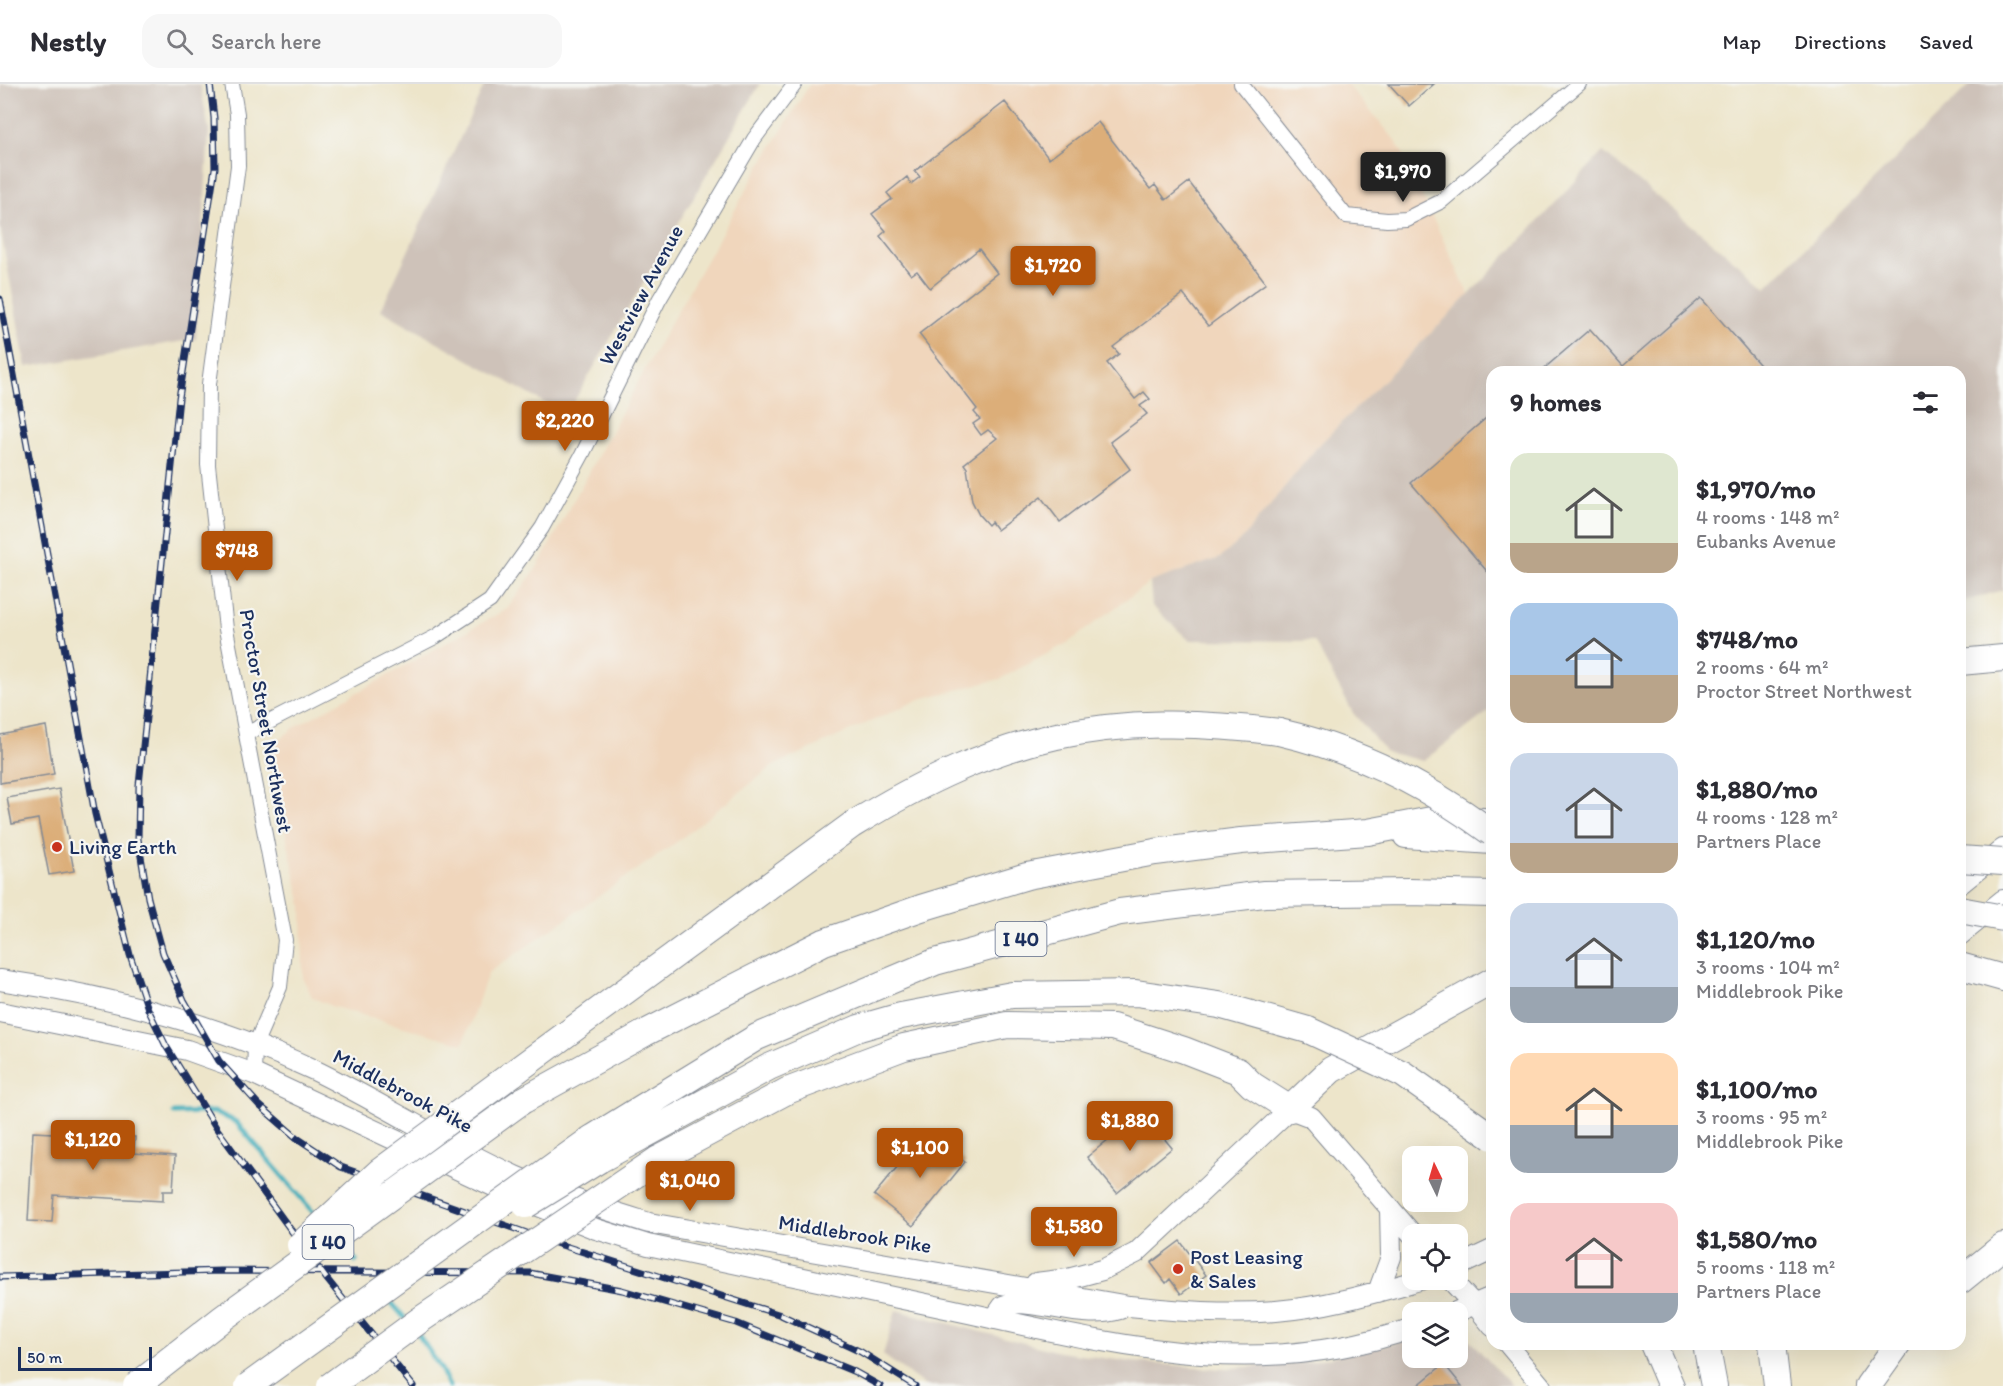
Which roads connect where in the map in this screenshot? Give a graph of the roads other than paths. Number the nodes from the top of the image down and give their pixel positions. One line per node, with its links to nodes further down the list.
1 (232, 84): 7 (street, Proctor Street Northwest)
2 (795, 84): 7 (street, Westview Avenue)
3 (1241, 84): 4 (street)
4 (1579, 84)
5 (2003, 658): 6 (highway)
6 (1966, 661)
7 (246, 734): 24 (street, Proctor Street Northwest)
8 (1486, 822): 10 (highway)
9 (1486, 829): 45 (highway, bridge)
10 (1368, 832): 11 (highway, I 40); 45 (highway, I 40, bridge)
11 (1486, 841)
12 (2003, 849): 15 (main road)
13 (1966, 859): 14 (highway, bridge)
14 (2003, 862)
15 (1966, 879)
16 (1486, 894): 28 (highway, I 40)
17 (2003, 900): 20 (main road)
18 (1966, 911): 19 (highway, bridge)
19 (2003, 918)
20 (1966, 930)
21 (0, 980): 24 (main road, Middlebrook Pike)
22 (1486, 984): 26 (highway)
23 (0, 1012): 25 (main road)
24 (255, 1045): 25 (street, Proctor Street Northwest); 32 (main road, Middlebrook Pike)
25 (254, 1074): 36 (main road)
26 (1290, 1109): 29 (main road); 39 (main road); 55 (highway, bridge)
27 (1486, 1133): 28 (highway, bridge)
28 (595, 1150): 54 (highway, I 40, bridge)
29 (1390, 1208): 30 (main road); 41 (main road)
30 (1404, 1224)
31 (2003, 1246): 37 (highway)
32 (791, 1248): 36 (main road); 39 (main road, Middlebrook Pike)
33 (1486, 1253): 35 (main road)
34 (2003, 1255): 37 (highway)
35 (1468, 1261)
36 (787, 1274): 46 (main road)
37 (1966, 1275)
38 (1402, 1285): 41 (main road, Middlebrook Pike)
39 (1019, 1286): 43 (main road, Middlebrook Pike)
40 (1466, 1290): 42 (main road)
41 (1378, 1292): 43 (main road, Middlebrook Pike)
42 (1484, 1302): 44 (main road)
43 (1129, 1306): 46 (main road)
44 (1468, 1308)
45 (223, 1318): 53 (highway, I 40, bridge)
46 (994, 1319): 47 (main road)
47 (1402, 1332)
48 (1512, 1350): 56 (street)
49 (1656, 1350): 57 (highway)
50 (1707, 1350): 58 (highway)
51 (1773, 1350): 59 (highway)
52 (1895, 1350): 60 (highway)
53 (136, 1386)
54 (248, 1386)
55 (330, 1386)
56 (1542, 1386)
57 (1671, 1386)
58 (1714, 1386)
59 (1777, 1386)
60 (1869, 1386)

